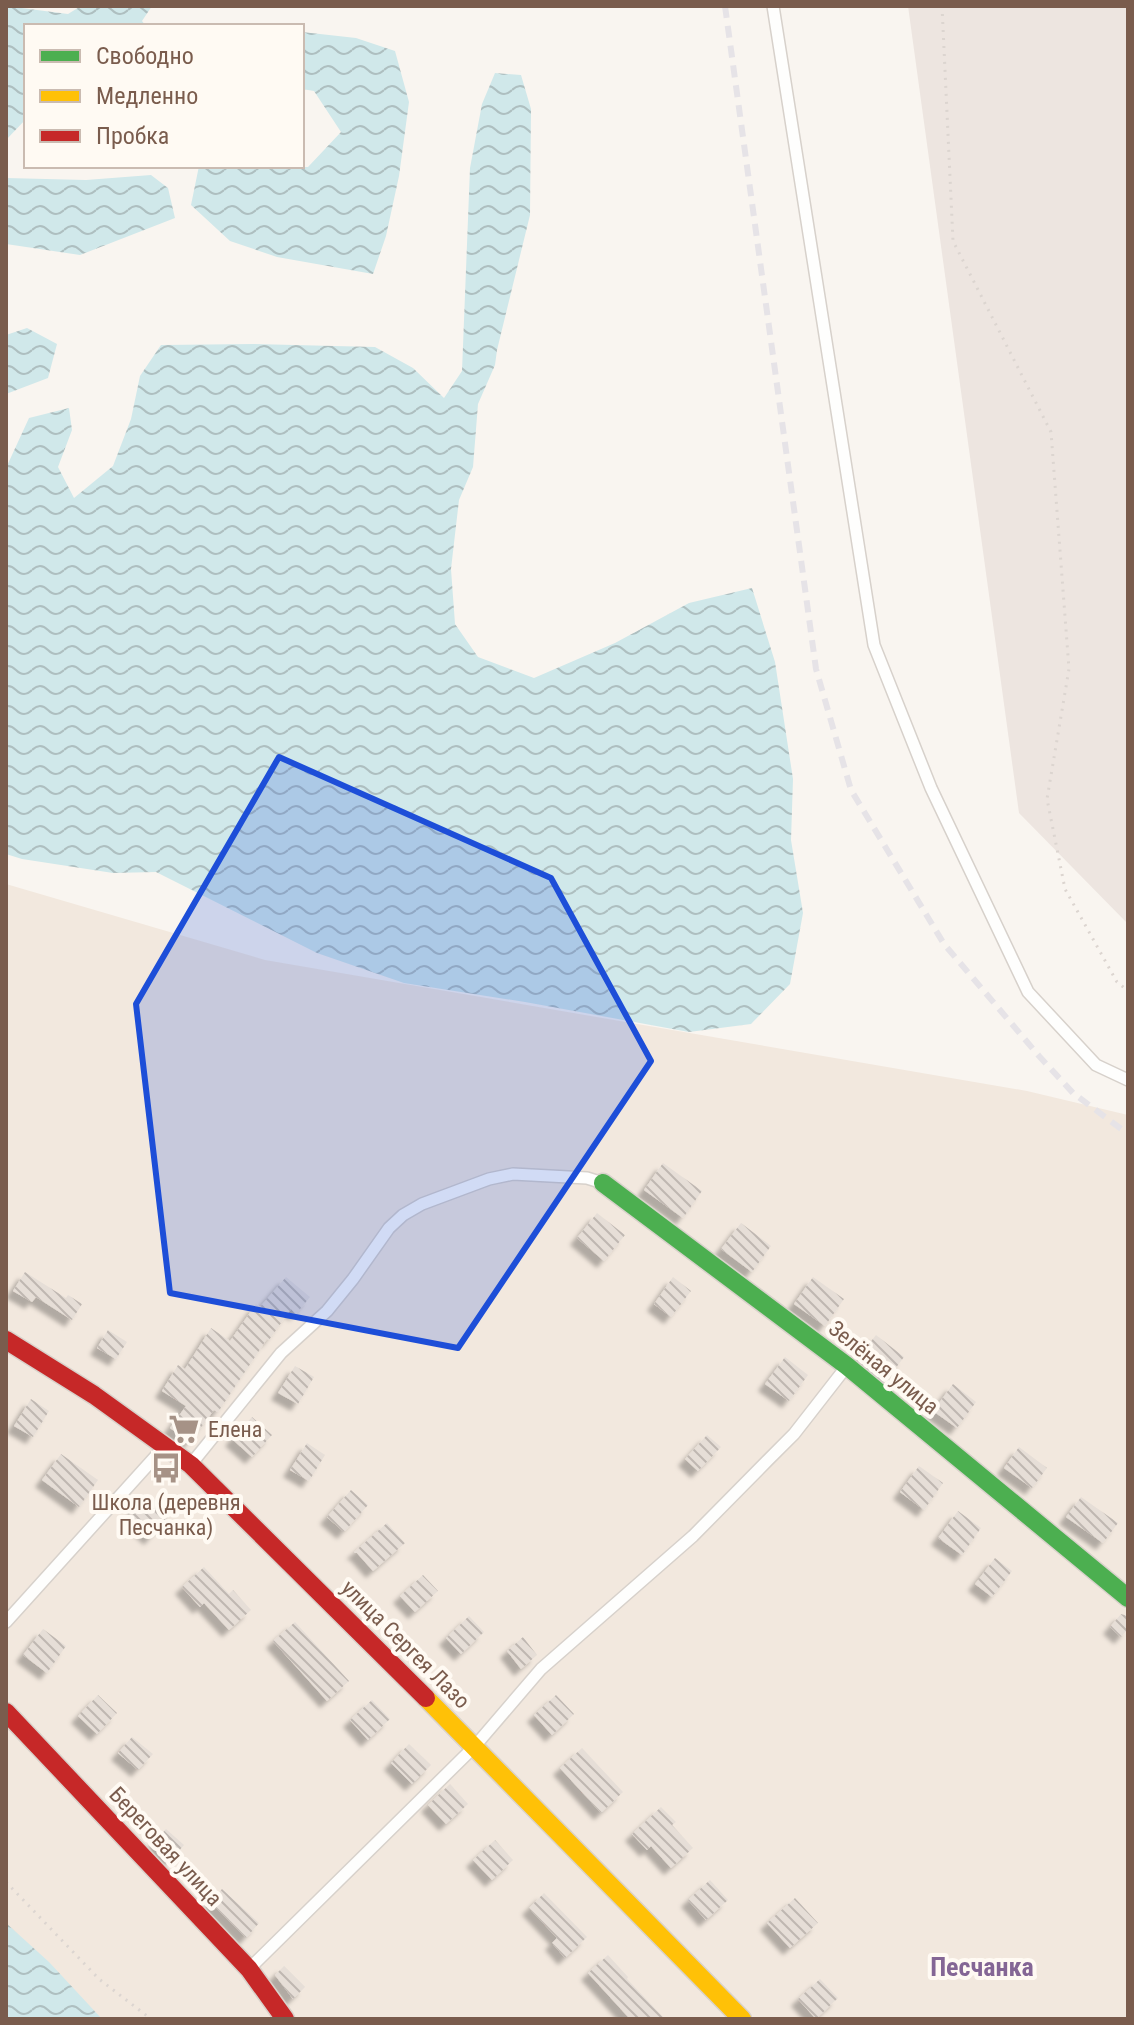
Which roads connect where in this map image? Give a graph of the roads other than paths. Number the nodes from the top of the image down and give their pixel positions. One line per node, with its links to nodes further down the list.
1 (773, 6): 2 (lane)
2 (1128, 1080)
3 (603, 1183): 5 (street, Зелёная улица); 7 (lane)
4 (6, 1340): 6 (street, улица Сергея Лазо)
5 (847, 1366): 8 (street, Зелёная улица); 11 (lane)
6 (164, 1447): 7 (street, улица Сергея Лазо); 9 (lane)
7 (191, 1465): 11 (street, улица Сергея Лазо)
8 (1128, 1598)
9 (6, 1622)
10 (6, 1712): 12 (street, Береговая улица)
11 (475, 1746): 12 (lane); 14 (street, улица Сергея Лазо)
12 (249, 1969): 13 (street, Береговая улица)
13 (285, 2019)
14 (742, 2019)

